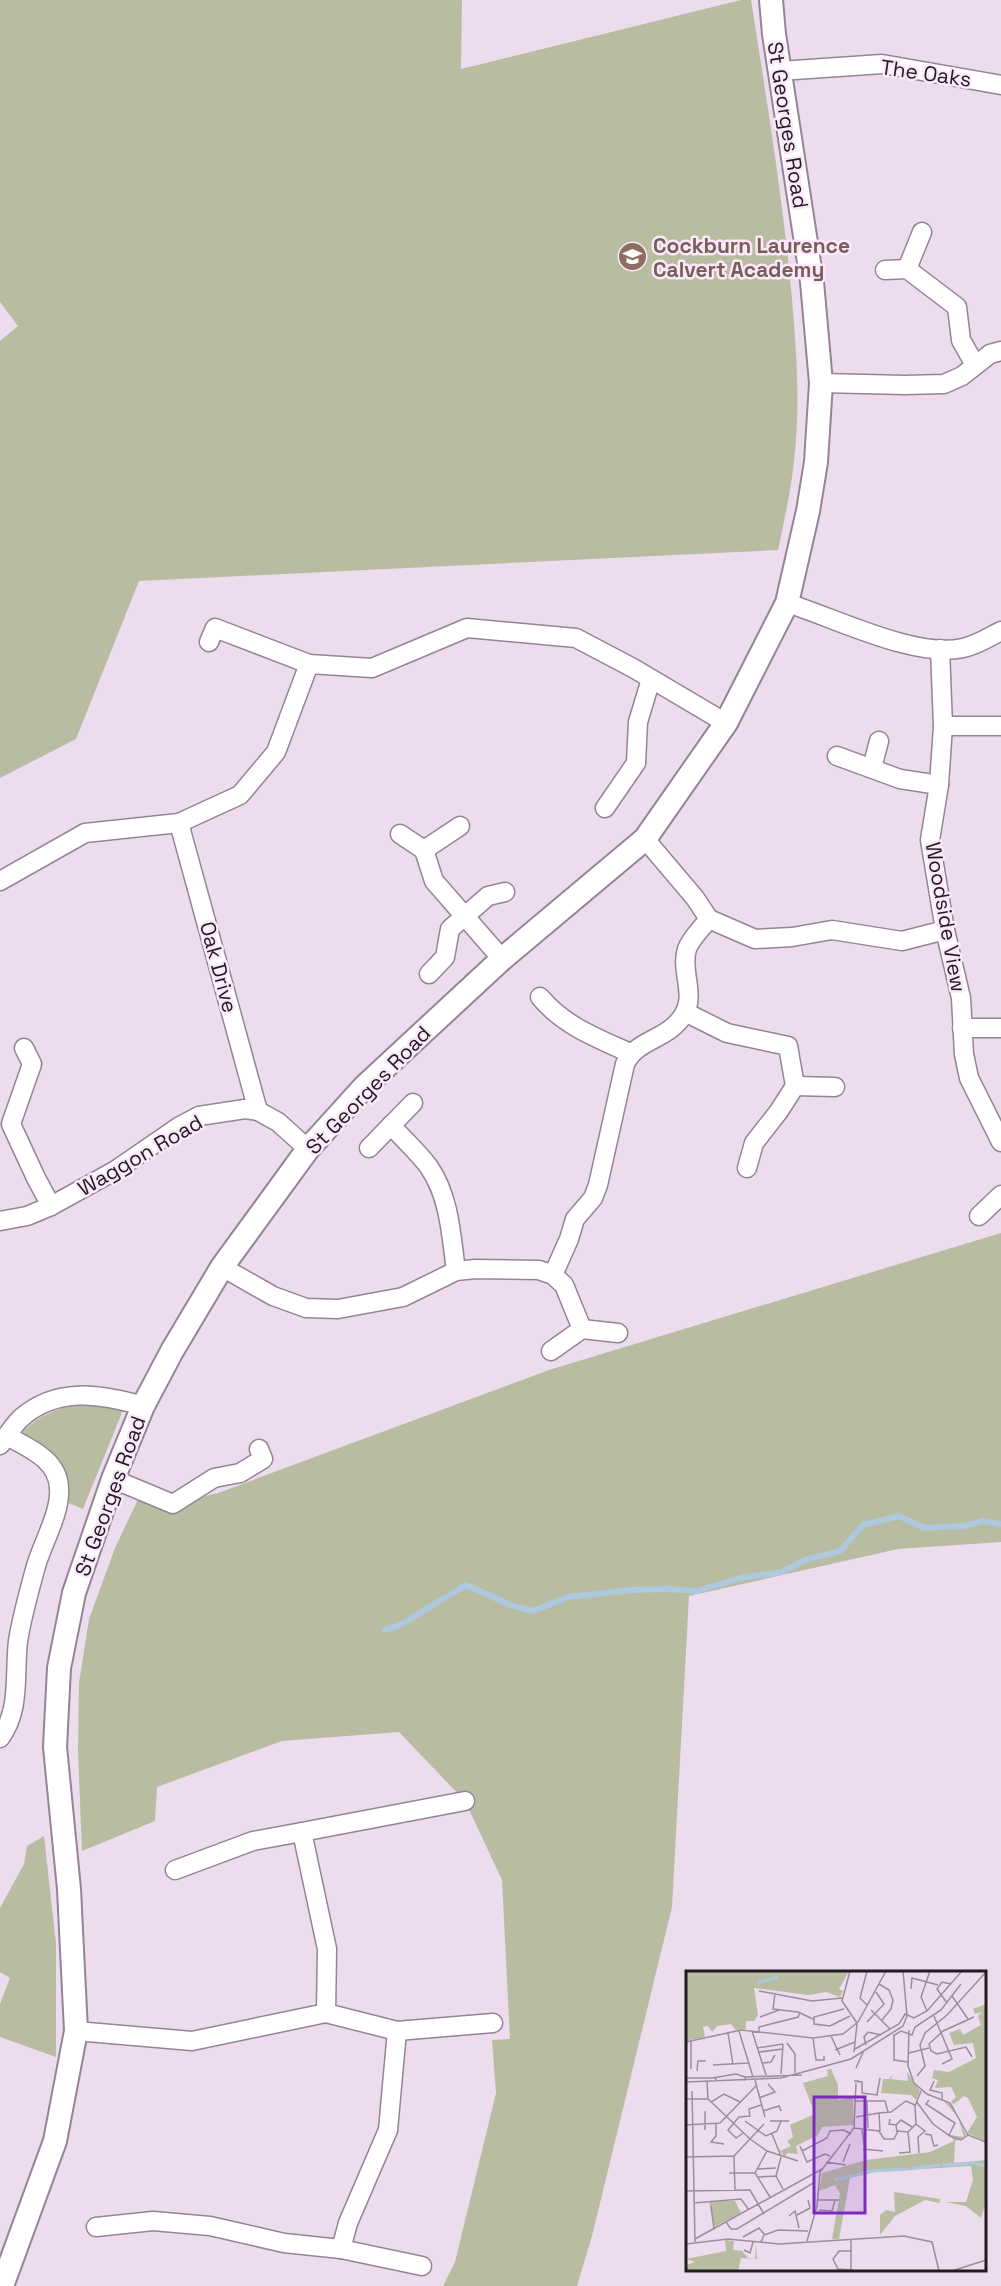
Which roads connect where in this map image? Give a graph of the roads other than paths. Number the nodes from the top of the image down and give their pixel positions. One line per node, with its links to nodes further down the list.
1 (771, 0): 2 (street, St Georges Road)
2 (780, 71): 3 (street, The Oaks); 9 (street, St Georges Road)
3 (1001, 84)
4 (922, 232): 5 (street)
5 (907, 269): 6 (street); 8 (street)
6 (885, 270)
7 (1001, 351): 8 (street)
8 (975, 364): 9 (street)
9 (821, 383): 10 (street, St Georges Road)
10 (787, 603): 13 (street); 16 (street, St Georges Road)
11 (1001, 631): 13 (street)
12 (209, 642): 14 (street)
13 (940, 650): 17 (street, Woodside View)
14 (309, 664): 15 (street); 24 (street)
15 (651, 679): 16 (street); 23 (street)
16 (726, 723): 27 (street, St Georges Road)
17 (943, 726): 18 (street); 22 (street, Woodside View)
18 (1001, 726)
19 (879, 741): 21 (street)
20 (837, 756): 21 (street)
21 (872, 768): 22 (street)
22 (939, 785): 33 (street, Woodside View)
23 (605, 808)
24 (179, 823): 29 (street); 45 (street, Oak Drive)
25 (460, 826): 28 (street)
26 (400, 834): 28 (street)
27 (645, 839): 32 (street); 34 (street, St Georges Road)
28 (424, 849): 31 (street)
29 (0, 881)
30 (505, 892): 31 (street)
31 (465, 917): 34 (street); 35 (street)
32 (710, 919): 33 (street); 37 (street)
33 (945, 930): 38 (street, Woodside View)
34 (502, 959): 49 (street, St Georges Road)
35 (429, 974)
36 (540, 997): 41 (street)
37 (685, 1012): 41 (street); 42 (street)
38 (962, 1028): 39 (street); 47 (street, Woodside View)
39 (1001, 1028)
40 (24, 1048): 52 (street)
41 (630, 1053): 57 (street)
42 (795, 1086): 43 (street); 50 (street)
43 (836, 1087)
44 (413, 1102): 46 (street)
45 (258, 1111): 49 (street); 52 (street, Waggon Road)
46 (391, 1125): 48 (street); 56 (street)
47 (1001, 1142)
48 (369, 1148)
49 (308, 1149): 55 (street, St Georges Road)
50 (747, 1168)
51 (1001, 1195): 53 (street)
52 (51, 1206): 54 (street, Waggon Road)
53 (979, 1216)
54 (0, 1221)
55 (222, 1267): 56 (street); 61 (street, St Georges Road)
56 (456, 1271): 57 (street)
57 (553, 1275): 58 (street)
58 (582, 1329): 59 (street); 60 (street)
59 (618, 1332)
60 (551, 1351)
61 (143, 1406): 62 (street); 64 (street, St Georges Road)
62 (3, 1440): 65 (street)
63 (267, 1455): 64 (street)
64 (113, 1479): 71 (street, St Georges Road)
65 (0, 1738)
66 (465, 1801): 67 (street)
67 (302, 1832): 68 (street); 69 (street)
68 (176, 1870)
69 (326, 2013): 71 (street); 72 (street)
70 (493, 2024): 72 (street)
71 (76, 2031): 76 (street, St Georges Road)
72 (397, 2031): 74 (street)
73 (96, 2228): 74 (street)
74 (341, 2249): 75 (street)
75 (422, 2266)
76 (2, 2286)

